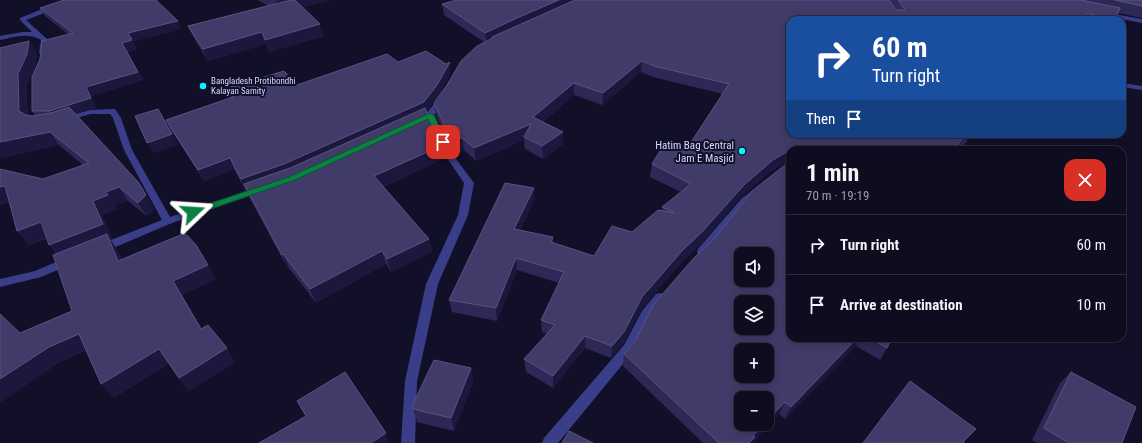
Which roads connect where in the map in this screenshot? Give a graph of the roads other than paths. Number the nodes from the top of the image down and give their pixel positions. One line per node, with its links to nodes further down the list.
1 (69, 0): 6 (street)
2 (1097, 12): 3 (street)
3 (1120, 16)
4 (1126, 17): 5 (street)
5 (1142, 20)
6 (38, 34): 7 (street); 8 (street)
7 (0, 38)
8 (42, 62)
9 (1126, 86): 10 (street)
10 (1142, 88)
11 (448, 90): 12 (street)
12 (430, 115): 14 (street); 23 (street)
13 (54, 123): 17 (street)
14 (410, 125)
15 (762, 185): 20 (street)
16 (271, 186): 17 (street)
17 (168, 221): 18 (street)
18 (95, 250)
19 (81, 256): 21 (street)
20 (696, 258)
21 (0, 282)
22 (666, 291): 24 (street)
23 (408, 443)
24 (549, 443)

